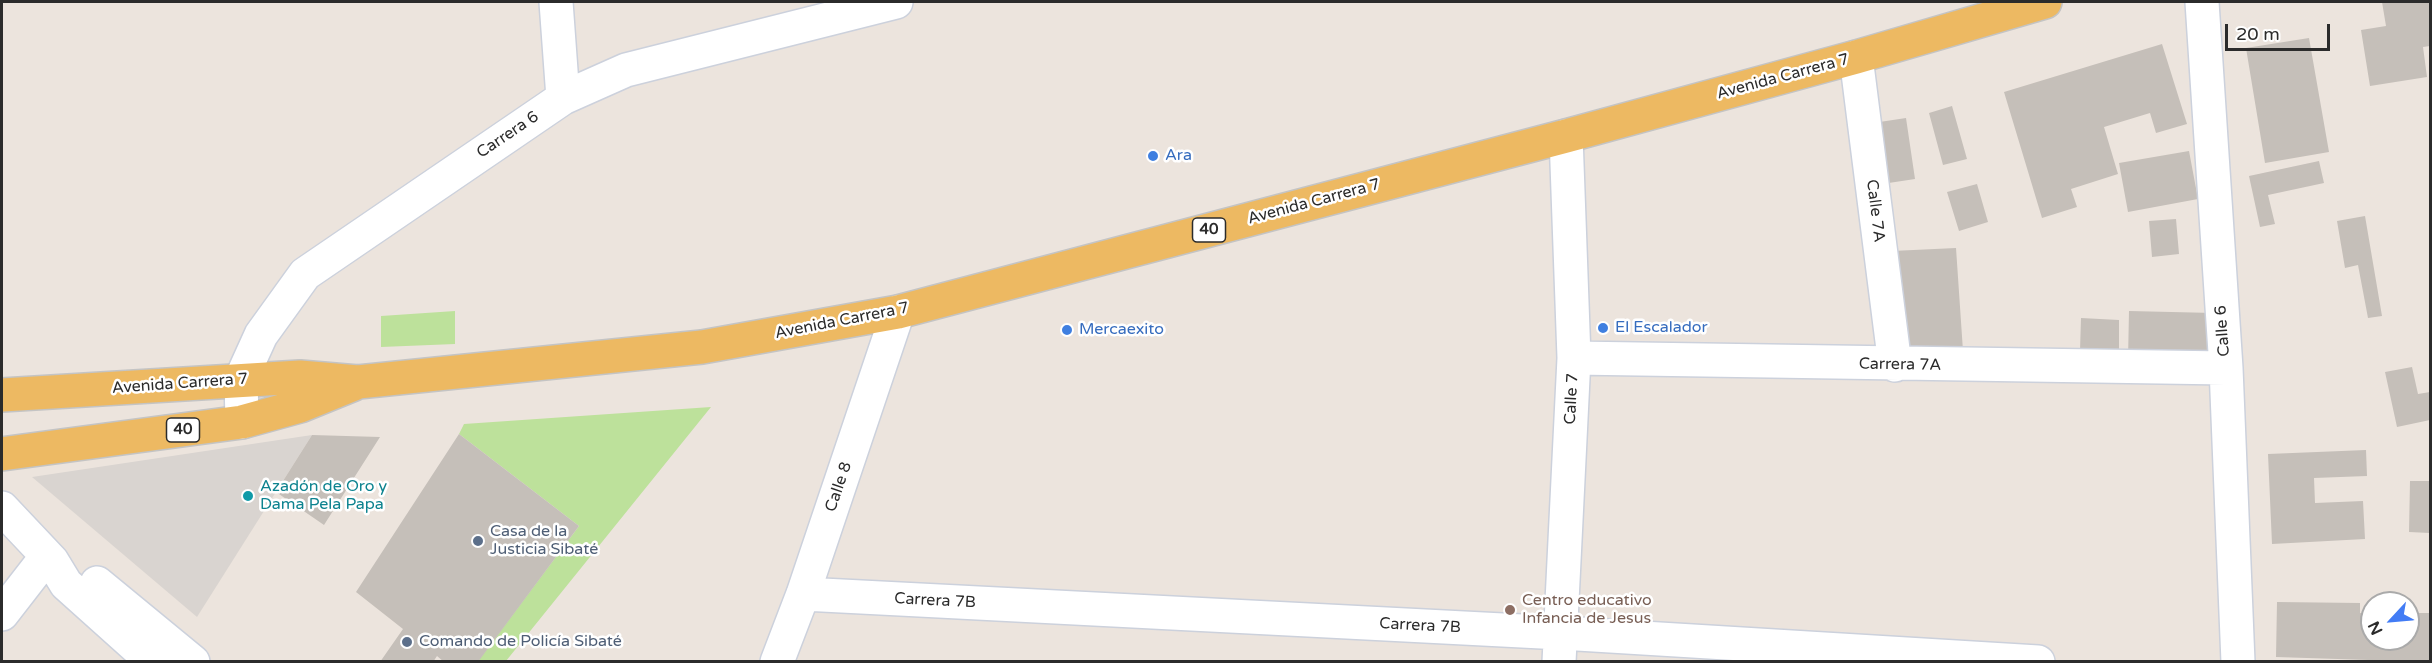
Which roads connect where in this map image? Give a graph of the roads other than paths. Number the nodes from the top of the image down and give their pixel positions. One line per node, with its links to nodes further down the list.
1 (556, 2): 6 (street)
2 (896, 2): 6 (street, Carrera 6)
3 (2045, 2): 5 (main road, Avenida Carrera 7 / 40)
4 (2202, 2): 11 (street, Calle 6)
5 (1856, 57): 7 (main road, Avenida Carrera 7 / 40); 10 (street, Calle 7A)
6 (563, 98): 12 (street, Carrera 6)
7 (1566, 136): 8 (main road, Avenida Carrera 7 / 40); 9 (street, Calle 7)
8 (898, 312): 13 (main road, Avenida Carrera 7 / 40); 19 (street, Calle 8)
9 (1574, 358): 10 (street, Carrera 7A); 21 (street, Calle 7)
10 (1894, 365): 11 (street, Carrera 7A)
11 (2226, 368): 26 (street, Calle 6)
12 (241, 379): 13 (main road, Avenida Carrera 7 / 40); 14 (main road, Avenida Carrera 7 / 40); 15 (street, Carrera 6)
13 (358, 382): 15 (main road, Avenida Carrera 7 / 40)
14 (2, 395)
15 (242, 422): 16 (main road, Avenida Carrera 7 / 40)
16 (2, 454)
17 (2, 507): 18 (street)
18 (50, 558): 20 (street); 22 (street); 23 (street)
19 (803, 594): 21 (street, Carrera 7B); 24 (street, Calle 8)
20 (2, 614)
21 (1560, 647): 25 (street, Carrera 7B)
22 (153, 662)
23 (194, 662)
24 (777, 662)
25 (2038, 662)
26 (2238, 662)

